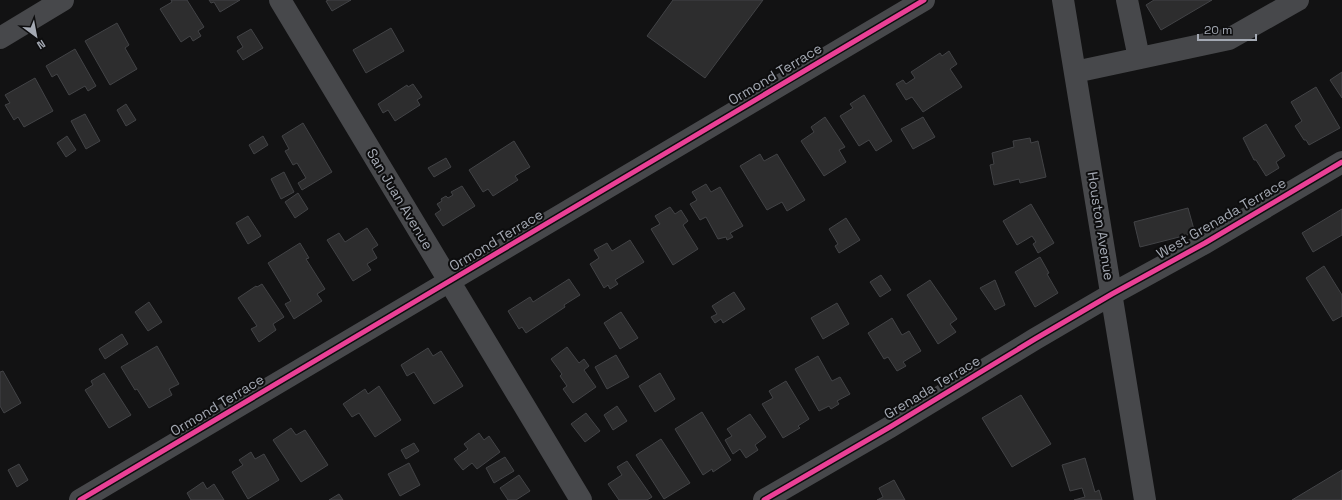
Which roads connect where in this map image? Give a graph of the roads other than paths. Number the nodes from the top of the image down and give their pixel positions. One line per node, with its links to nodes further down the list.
1 (63, 0): 7 (street)
2 (280, 0): 11 (street, San Juan Avenue)
3 (924, 0): 11 (street, Ormond Terrace)
4 (1063, 0): 9 (street, Houston Avenue)
5 (1128, 0): 8 (street)
6 (1298, 0): 8 (street)
7 (0, 38)
8 (1139, 58): 9 (street)
9 (1075, 72): 12 (street, Houston Avenue)
10 (1342, 162): 12 (street, West Grenada Terrace)
11 (449, 281): 13 (street, Ormond Terrace); 14 (street, San Juan Avenue)
12 (1112, 294): 15 (street, Grenada Terrace); 16 (street, Houston Avenue)
13 (80, 500)
14 (581, 500)
15 (764, 500)
16 (1145, 500)

